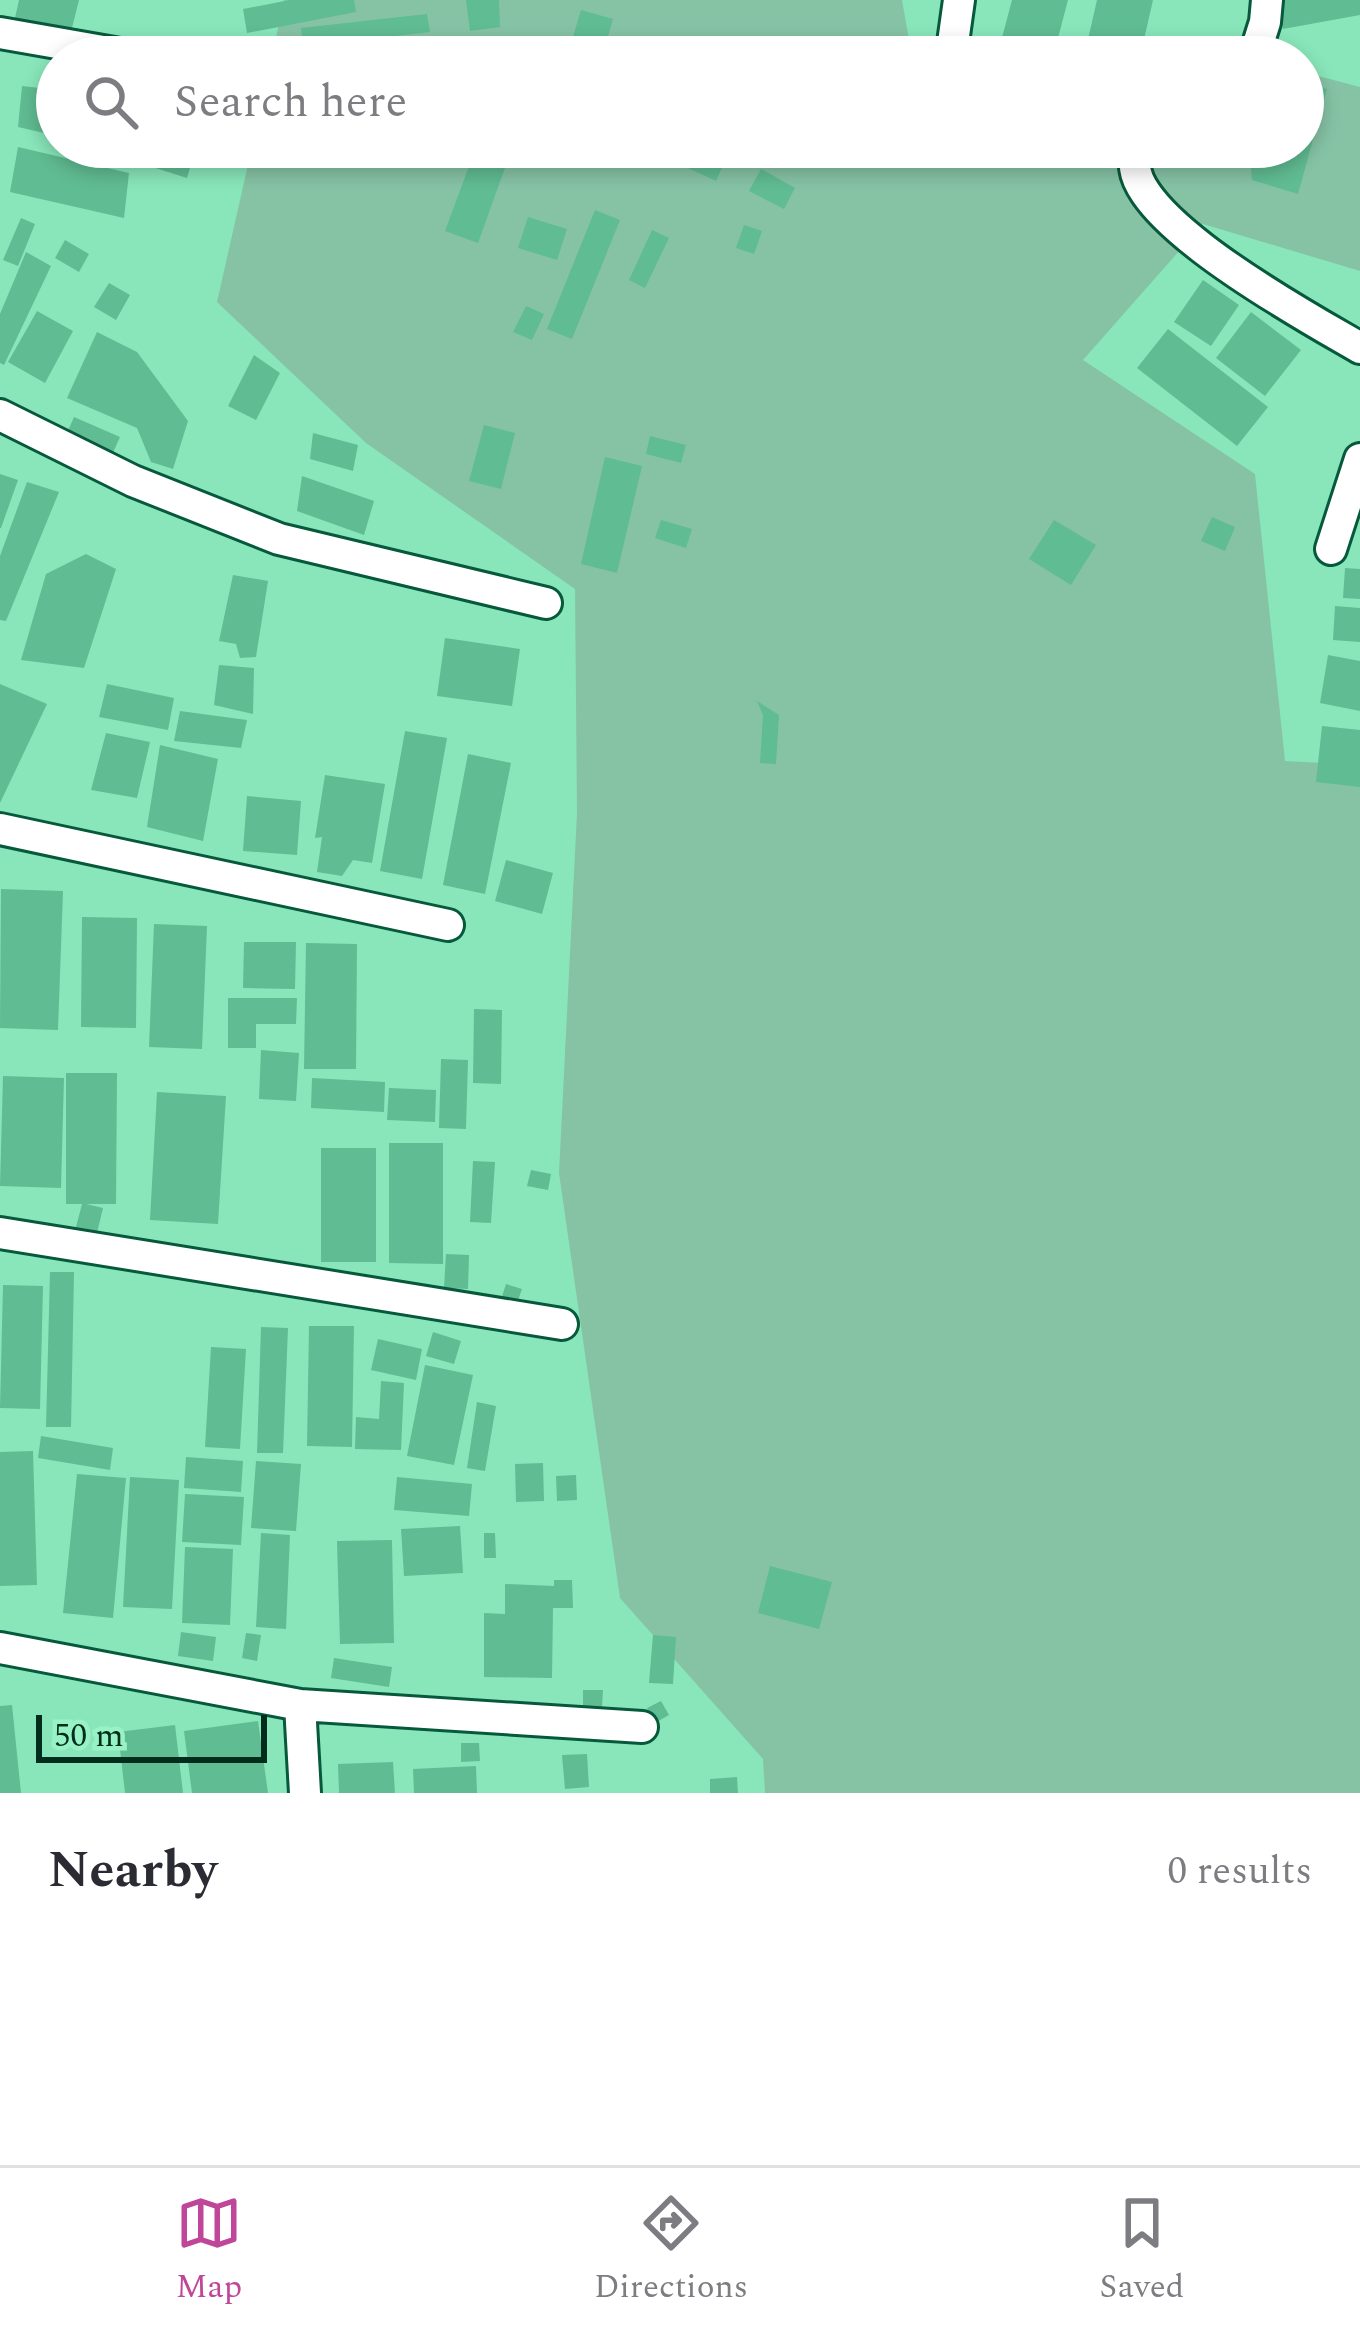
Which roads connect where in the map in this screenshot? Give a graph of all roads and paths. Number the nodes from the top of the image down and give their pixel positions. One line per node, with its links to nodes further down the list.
1 (959, 0): 4 (street)
2 (1267, 0): 5 (street)
3 (0, 33): 6 (street)
4 (954, 36)
5 (1261, 36)
6 (36, 39)
7 (1134, 168): 8 (street)
8 (1360, 348)
9 (0, 415): 12 (street)
10 (1360, 459): 11 (street)
11 (1331, 549)
12 (546, 604)
13 (0, 829): 14 (street)
14 (448, 925)
15 (0, 1233): 16 (street)
16 (562, 1324)
17 (0, 1648): 18 (street)
18 (300, 1706): 19 (street); 20 (street)
19 (642, 1727)
20 (304, 1793)

